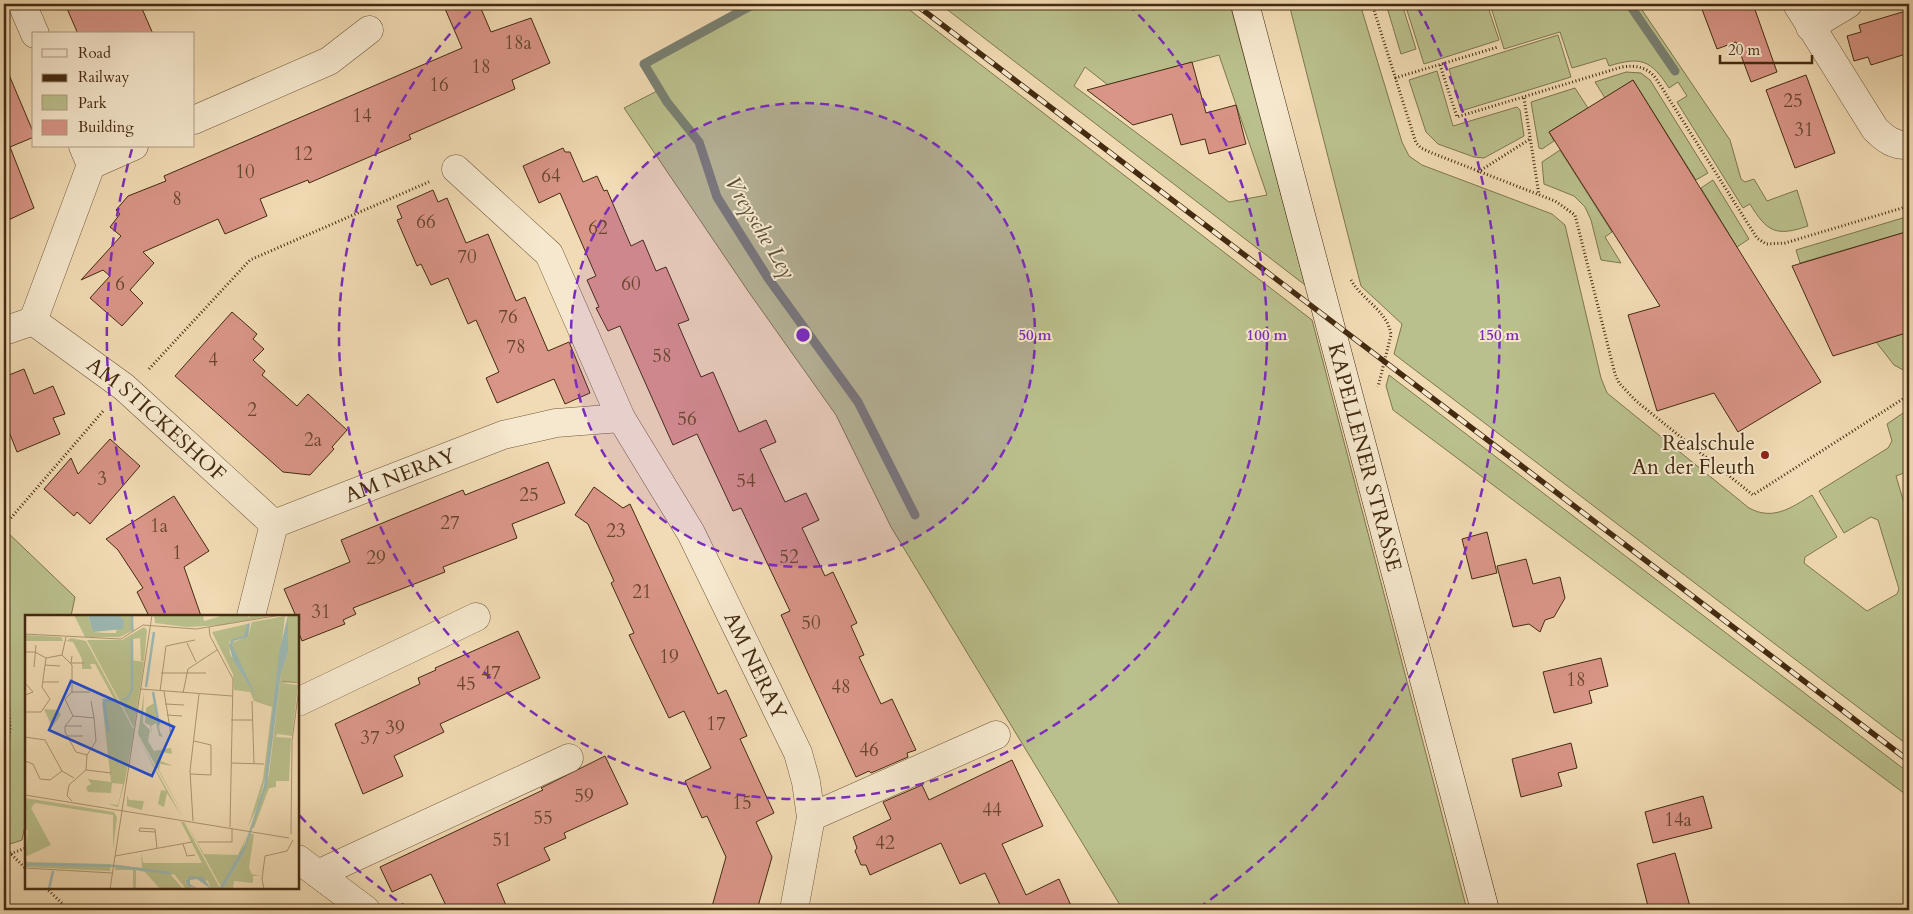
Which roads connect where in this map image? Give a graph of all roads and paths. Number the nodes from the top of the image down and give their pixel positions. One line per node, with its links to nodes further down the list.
1 (22, 4): 7 (street)
2 (1244, 4): 46 (street, KAPELLENER STRASSE)
3 (1372, 4): 10 (path)
4 (1848, 4): 5 (street)
5 (1803, 15): 14 (street)
6 (369, 30): 12 (street)
7 (34, 32)
8 (1498, 47): 9 (path)
9 (1440, 65): 10 (path); 11 (path)
10 (1395, 78): 18 (path)
11 (1524, 98): 13 (path); 20 (path)
12 (195, 120)
13 (1530, 139): 18 (path); 19 (path)
14 (1909, 145)
15 (125, 148): 16 (street)
16 (87, 156): 21 (street)
17 (456, 169): 23 (path); 25 (street, AM NERAY)
18 (1478, 172): 19 (path)
19 (1539, 195): 24 (path)
20 (1909, 206)
21 (33, 321): 22 (street); 23 (street, AM STICKESHOF)
22 (4, 331)
23 (124, 387): 26 (street, AM STICKESHOF); 27 (path)
24 (1909, 395)
25 (621, 418): 26 (street, AM NERAY); 35 (street, AM NERAY)
26 (274, 524): 28 (street)
27 (4, 526)
28 (251, 615)
29 (476, 617): 31 (street)
30 (4, 634): 34 (path)
31 (299, 702)
32 (996, 735): 35 (street)
33 (569, 758): 40 (street)
34 (4, 781)
35 (812, 817): 43 (street, AM NERAY)
36 (4, 847): 38 (path)
37 (25, 848): 38 (path)
38 (10, 853): 39 (path); 41 (path)
39 (4, 856)
40 (308, 866): 45 (street)
41 (25, 868)
42 (47, 889): 44 (path)
43 (802, 908)
44 (69, 910)
45 (366, 910)
46 (1485, 910)

